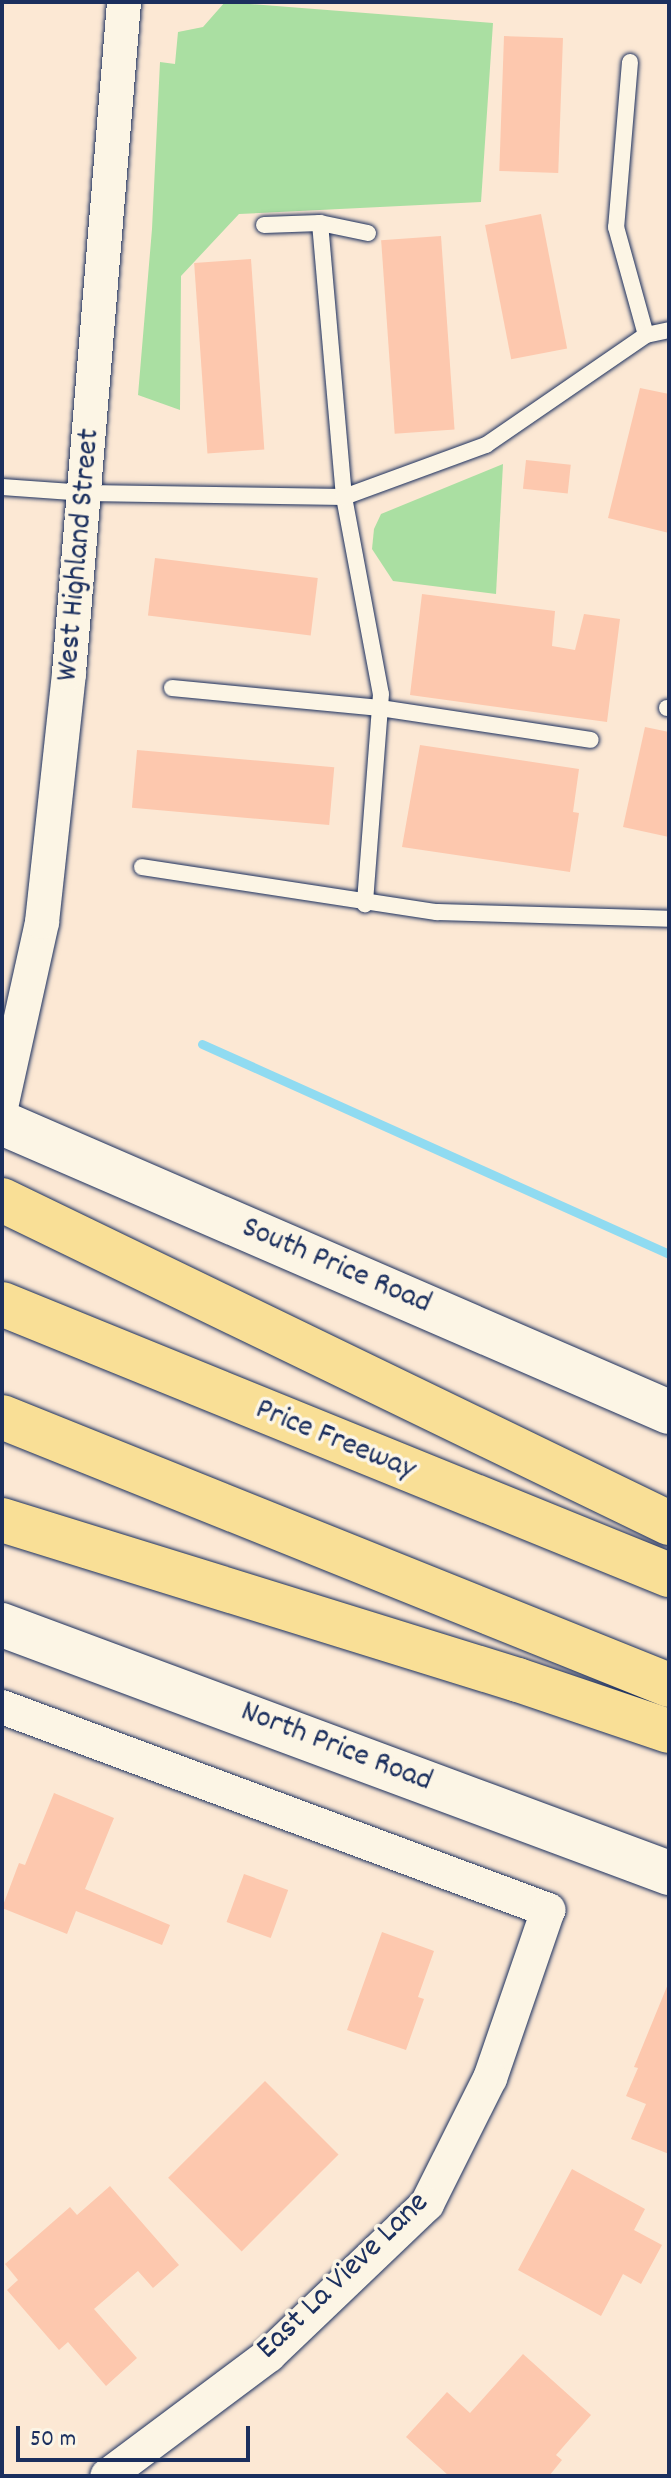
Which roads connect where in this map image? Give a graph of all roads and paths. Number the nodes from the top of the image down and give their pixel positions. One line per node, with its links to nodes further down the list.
1 (124, 2): 9 (street, West Highland Street)
2 (630, 62): 7 (lane)
3 (320, 223): 4 (lane); 5 (lane); 10 (lane)
4 (264, 225)
5 (368, 233)
6 (669, 330): 7 (lane)
7 (646, 335): 10 (lane)
8 (2, 487): 9 (lane)
9 (86, 493): 10 (lane); 17 (street, West Highland Street)
10 (344, 497): 12 (lane)
11 (172, 688): 12 (lane)
12 (380, 708): 13 (lane); 15 (lane)
13 (591, 740)
14 (142, 867): 15 (lane)
15 (365, 904): 16 (lane)
16 (669, 919)
17 (2, 1103)
18 (2, 1123): 21 (main road, South Price Road)
19 (2, 1200): 24 (highway)
20 (2, 1304): 25 (highway, Price Freeway)
21 (669, 1412)
22 (2, 1417): 27 (highway)
23 (2, 1520): 29 (highway)
24 (669, 1523)
25 (669, 1575)
26 (2, 1625): 30 (main road, North Price Road)
27 (669, 1685)
28 (2, 1707): 31 (street, East La Vieve Lane)
29 (669, 1731)
30 (669, 1873)
31 (107, 2476)

